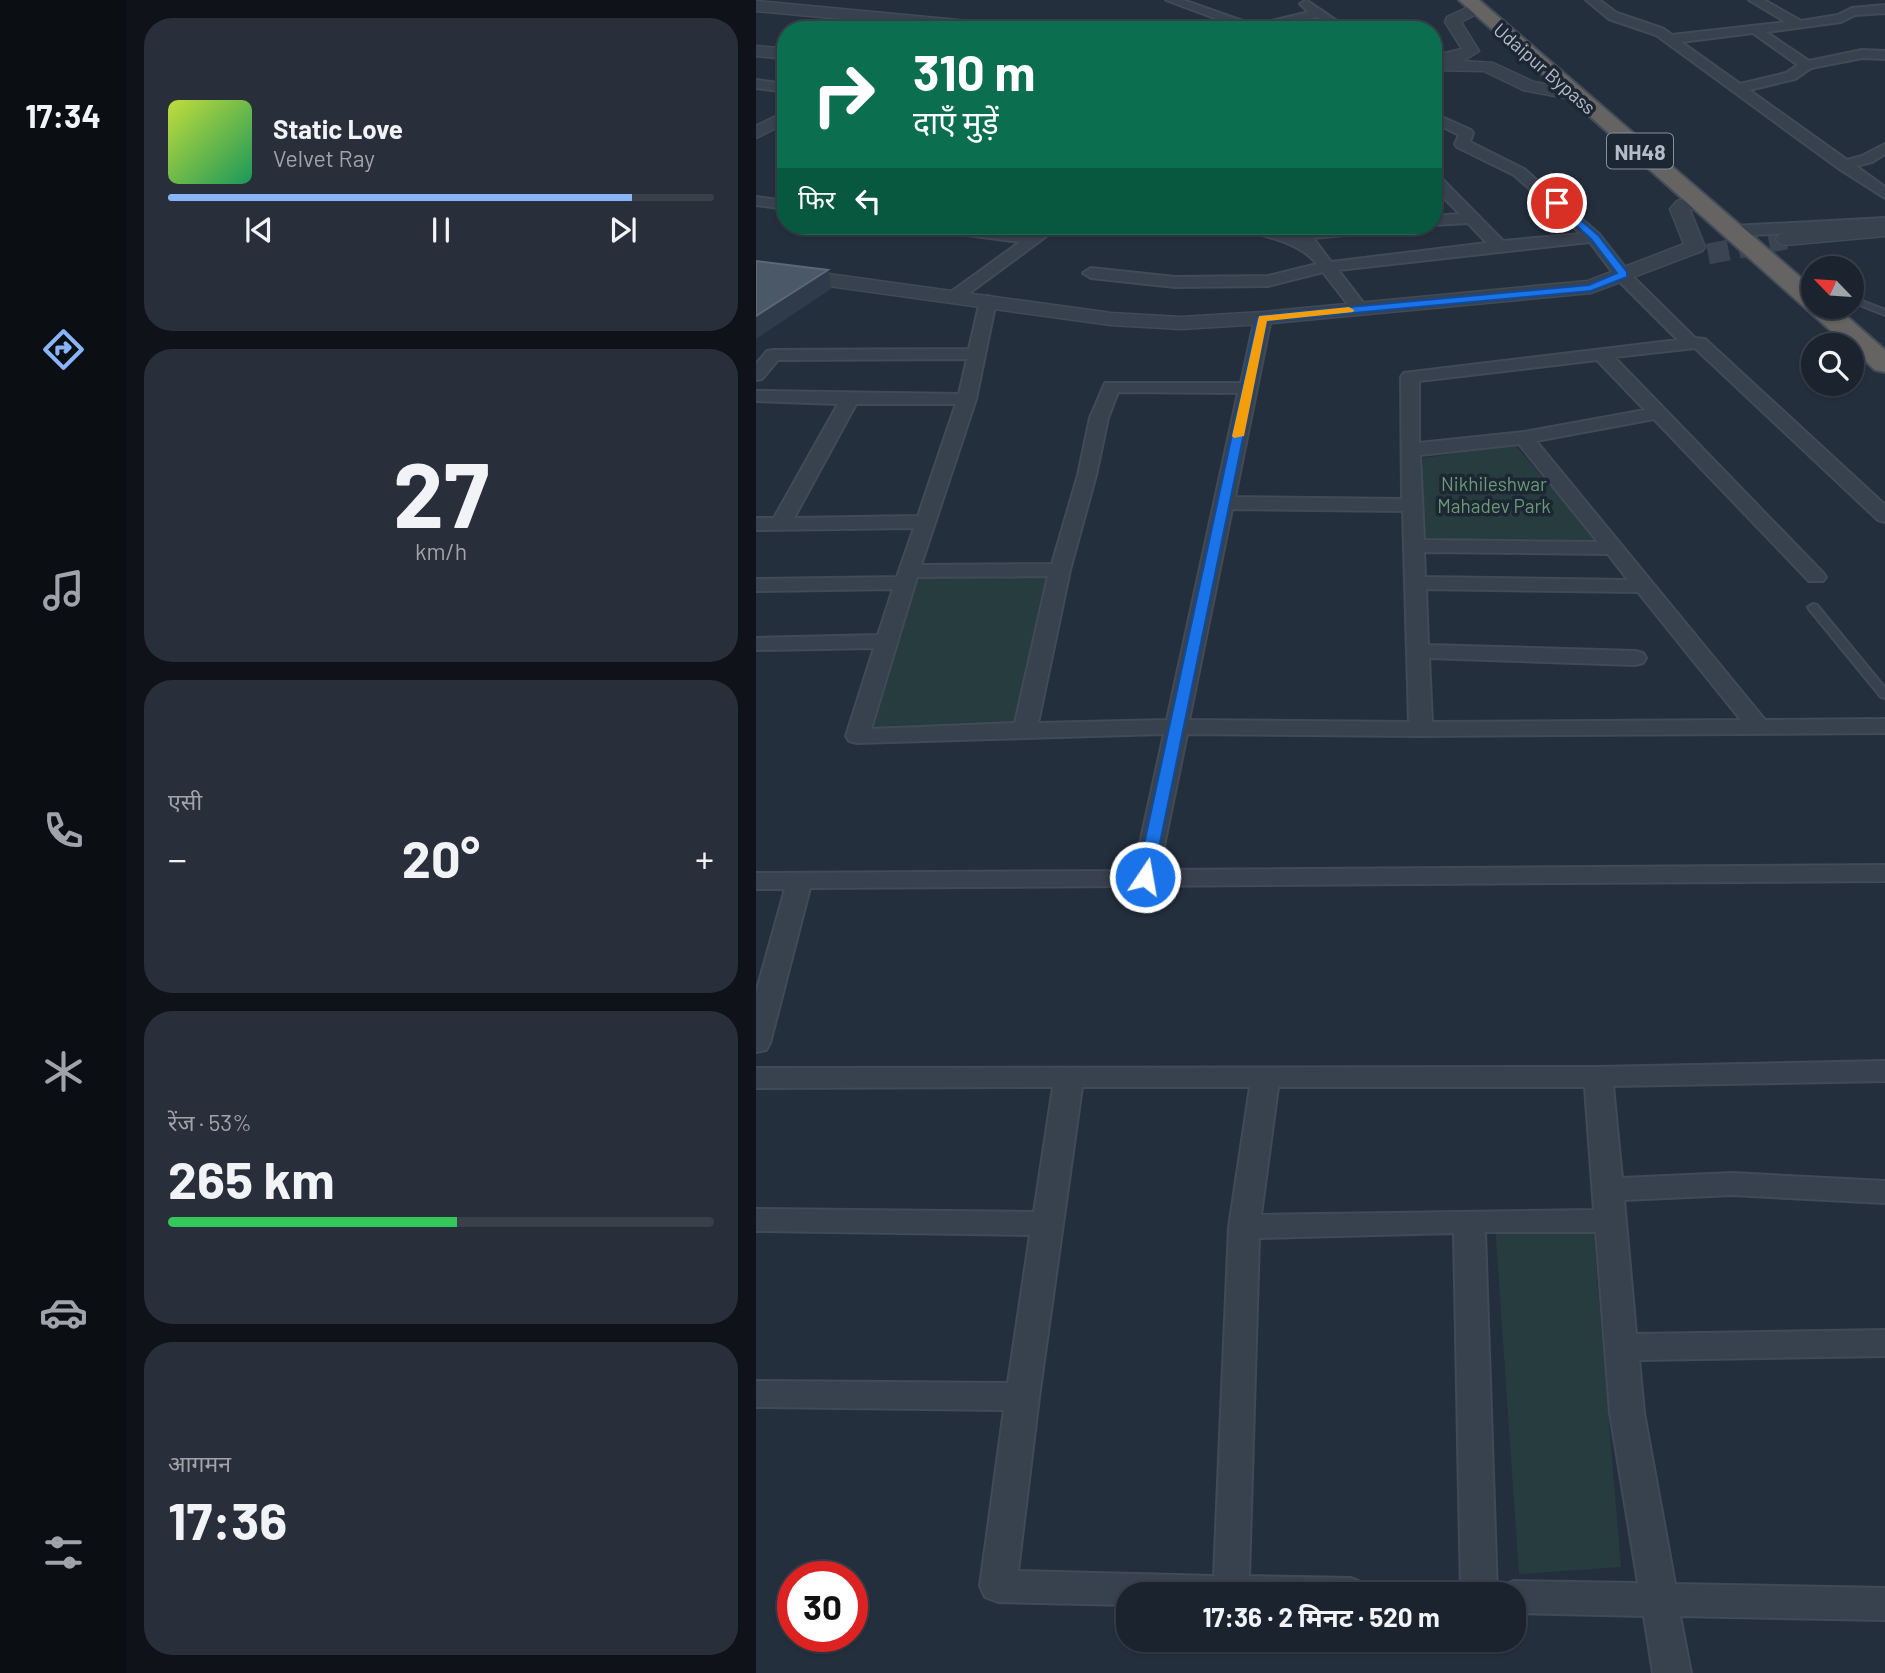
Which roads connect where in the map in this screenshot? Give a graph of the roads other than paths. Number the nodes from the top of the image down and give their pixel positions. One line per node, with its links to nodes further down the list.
1 (1172, 0): 14 (street)
2 (1299, 0): 11 (street)
3 (1592, 0): 19 (street)
4 (1755, 0): 17 (street)
5 (1841, 1): 10 (street)
6 (1472, 4): 25 (street); 31 (highway, Udaipur Bypass / NH48)
7 (756, 6): 13 (street)
8 (1885, 9): 10 (street)
9 (756, 12): 12 (street)
10 (1852, 12): 17 (street)
11 (1319, 13): 15 (street); 16 (street)
12 (868, 21)
13 (889, 21)
14 (1233, 21)
15 (1288, 21)
16 (1331, 21)
17 (1798, 24): 18 (street)
18 (1757, 31): 19 (street); 27 (street)
19 (1671, 39): 30 (street)
20 (1885, 44): 23 (street)
21 (756, 51): 22 (street)
22 (777, 53)
23 (1862, 54): 24 (street); 27 (street)
24 (1885, 55)
25 (1442, 58)
26 (1442, 65): 31 (street)
27 (1807, 65): 30 (street)
28 (756, 84): 29 (street)
29 (777, 87)
30 (1739, 88): 38 (street)
31 (1576, 95): 42 (highway, Udaipur Bypass / NH48)
32 (777, 114): 35 (street)
33 (777, 121): 36 (street)
34 (1442, 121): 53 (street)
35 (756, 125)
36 (756, 133)
37 (1885, 148): 38 (street)
38 (1843, 165): 40 (street)
39 (1442, 187): 44 (street)
40 (1885, 194)
41 (756, 201): 43 (street)
42 (1698, 202): 48 (highway, Udaipur Bypass / NH48); 58 (street)
43 (777, 204)
44 (1472, 218): 45 (street); 56 (street)
45 (1442, 220)
46 (1885, 223): 48 (street)
47 (1885, 230): 55 (street)
48 (1732, 231): 63 (highway, Udaipur Bypass / NH48)
49 (1003, 235): 54 (street)
50 (1039, 235): 54 (street)
51 (1278, 235): 59 (street)
52 (1302, 235): 59 (street)
53 (1594, 237): 56 (street); 62 (street)
54 (1033, 239): 64 (street)
55 (1786, 239)
56 (1499, 246): 59 (street)
57 (1708, 254): 58 (street)
58 (1664, 261): 62 (street)
59 (1326, 267): 61 (street); 67 (street)
60 (756, 270): 64 (street)
61 (1091, 273)
62 (1623, 274): 67 (street); 71 (street)
63 (1801, 290)
64 (954, 297): 65 (street)
65 (988, 301): 69 (street); 72 (street)
66 (1864, 304): 68 (lane)
67 (1360, 309): 69 (street)
68 (1885, 313)
69 (1263, 318): 76 (street)
70 (1834, 319): 74 (highway, Udaipur Bypass / NH48)
71 (1691, 343): 73 (street); 85 (street)
72 (975, 354): 75 (street); 79 (street)
73 (1601, 354): 80 (street); 82 (street)
74 (1885, 364)
75 (756, 375)
76 (1248, 388): 83 (street); 91 (street)
77 (756, 396): 78 (street)
78 (850, 399): 79 (street); 88 (street)
79 (967, 399): 86 (street)
80 (1658, 413): 81 (street); 93 (street)
81 (1524, 438): 82 (street); 90 (street)
82 (1410, 450): 84 (street)
83 (1224, 503): 84 (street); 104 (street)
84 (1412, 505): 89 (street)
85 (1885, 516)
86 (926, 522): 88 (street); 92 (street)
87 (756, 524): 88 (street)
88 (780, 525)
89 (1414, 546): 90 (street); 94 (street)
90 (1614, 548): 96 (street)
91 (1060, 570): 92 (street); 107 (street)
92 (907, 577): 95 (street); 98 (street)
93 (1816, 577)
94 (1415, 583): 96 (street); 100 (street)
95 (756, 585)
96 (1646, 586): 105 (street)
97 (1813, 607): 102 (lane)
98 (887, 641): 99 (street); 107 (street)
99 (756, 644)
100 (1419, 651): 101 (street); 106 (street)
101 (1635, 658)
102 (1885, 695)
103 (1885, 726): 105 (street)
104 (1176, 727): 106 (street); 107 (street); 109 (street)
105 (1759, 727): 106 (street)
106 (1421, 729)
107 (1025, 730)
108 (1885, 873): 109 (street)
109 (1145, 877): 110 (street)
110 (800, 880): 111 (street); 112 (street)
111 (756, 881)
112 (756, 1043)
113 (1885, 1071): 115 (street)
114 (1069, 1077): 116 (street); 117 (street); 122 (street)
115 (1598, 1077): 117 (street); 119 (street)
116 (756, 1078)
117 (1265, 1078): 123 (street)
118 (1885, 1192): 119 (street)
119 (1609, 1205): 121 (street); 125 (street)
120 (756, 1220): 122 (street)
121 (1469, 1221): 123 (street); 129 (street)
122 (1047, 1224): 127 (street)
123 (1244, 1227): 128 (street)
124 (1885, 1343): 125 (street)
125 (1622, 1347): 132 (street)
126 (756, 1394): 127 (street)
127 (1022, 1397): 130 (street)
128 (1231, 1582)
129 (1479, 1582)
130 (1116, 1589)
131 (1526, 1597): 132 (street)
132 (1660, 1599): 133 (street); 134 (street)
133 (1885, 1604)
134 (1672, 1673)

